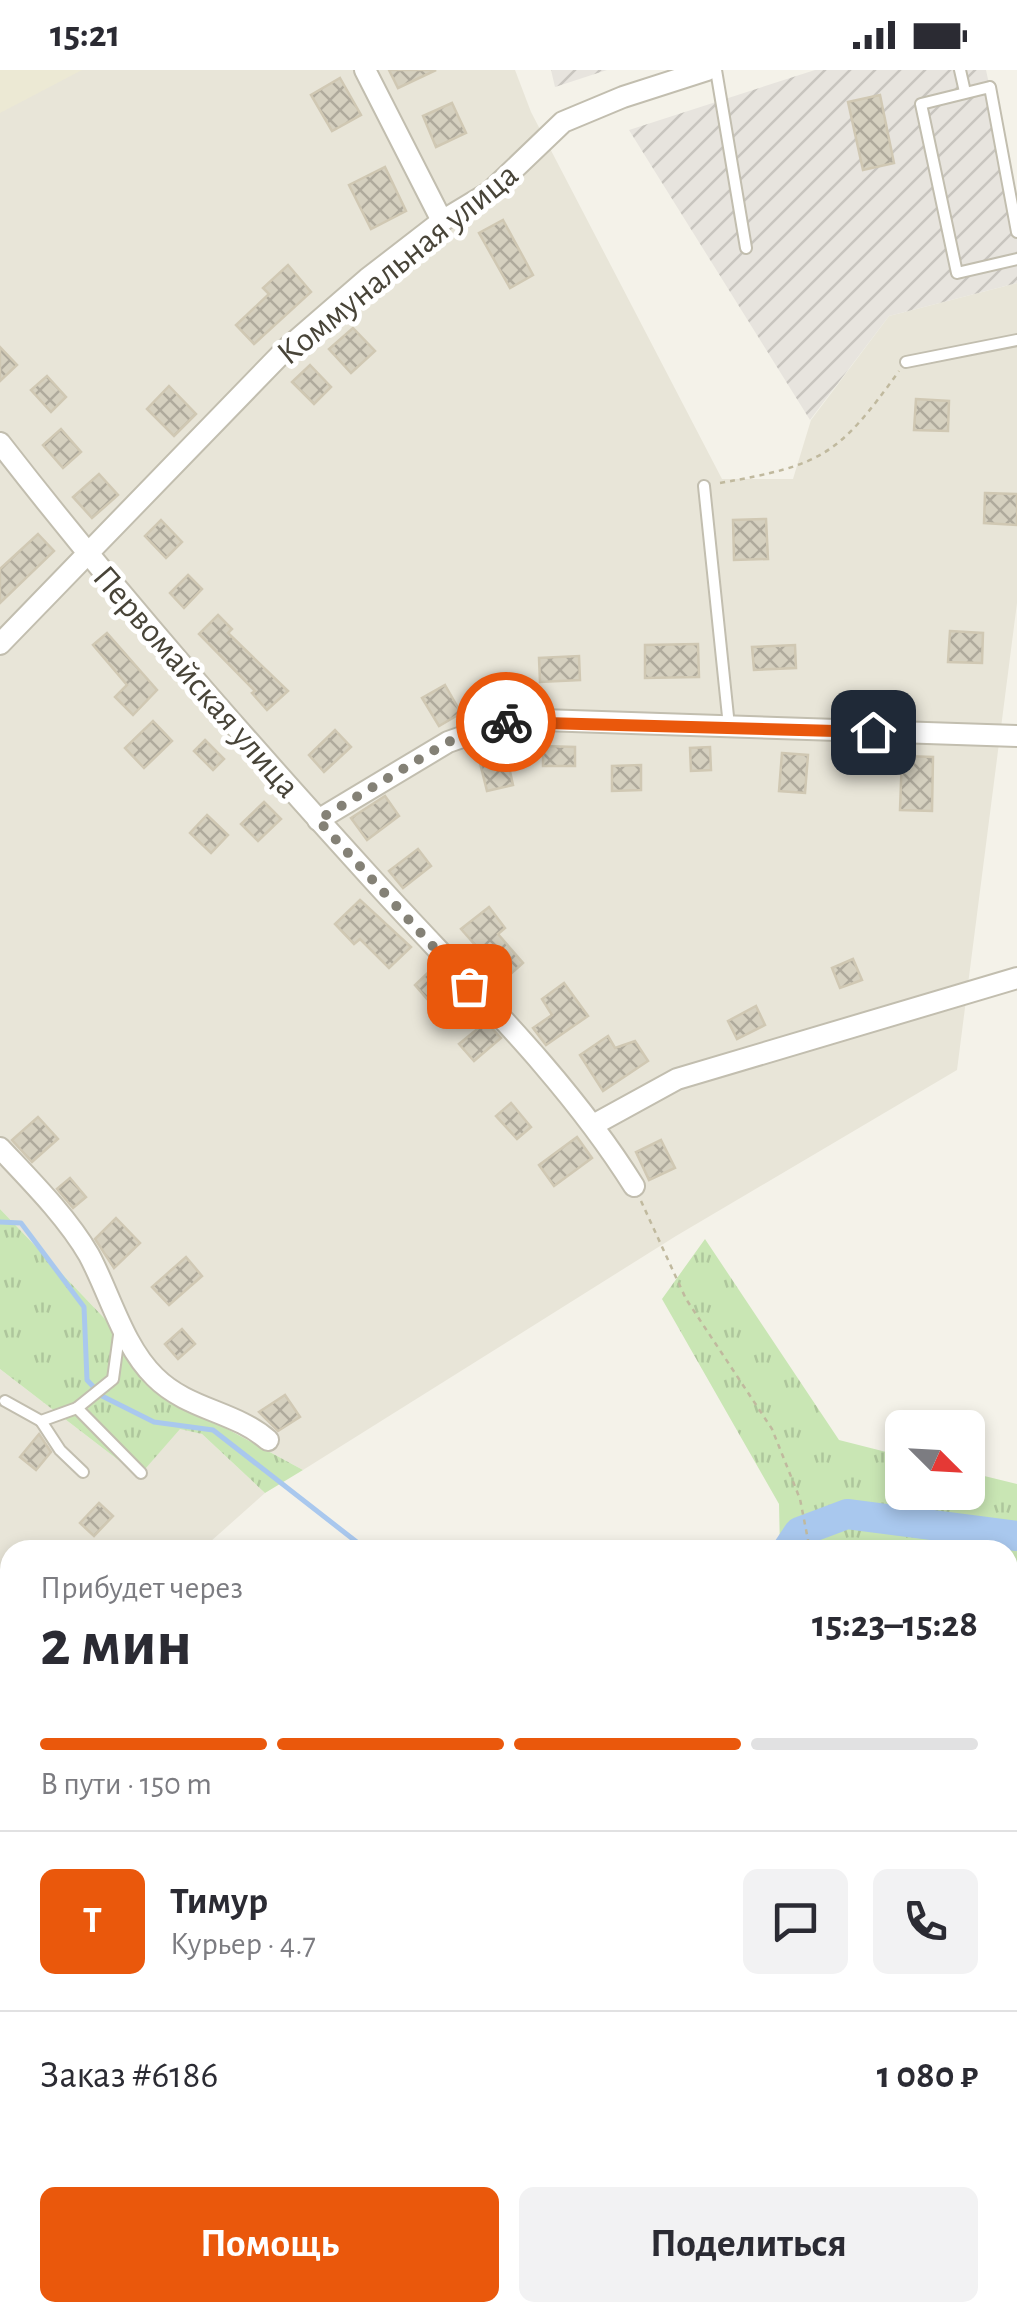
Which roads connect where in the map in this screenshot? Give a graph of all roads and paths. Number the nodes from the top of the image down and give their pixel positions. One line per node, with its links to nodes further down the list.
1 (365, 70): 6 (street)
2 (708, 70): 6 (street, Коммунальная улица)
3 (716, 70): 8 (lane)
4 (960, 70): 5 (lane)
5 (965, 92): 7 (lane); 9 (lane)
6 (442, 221): 14 (street, Коммунальная улица)
7 (1017, 232)
8 (746, 248)
9 (1017, 259)
10 (1017, 340): 11 (lane)
11 (906, 362): 13 (path)
12 (0, 443): 14 (street, Первомайская улица)
13 (704, 486): 16 (lane)
14 (88, 556): 15 (street, Коммунальная улица); 18 (street, Первомайская улица)
15 (0, 644)
16 (729, 726): 17 (street); 18 (street)
17 (1017, 736)
18 (318, 820): 20 (street, Первомайская улица)
19 (1017, 978): 20 (street)
20 (595, 1124): 22 (street, Первомайская улица)
21 (0, 1148): 23 (street)
22 (634, 1186): 30 (path)
23 (121, 1321): 25 (lane); 27 (street)
24 (4, 1401): 26 (lane)
25 (77, 1408): 26 (lane); 29 (lane)
26 (41, 1422): 28 (lane)
27 (268, 1440)
28 (83, 1472)
29 (141, 1473)
30 (808, 1540)

